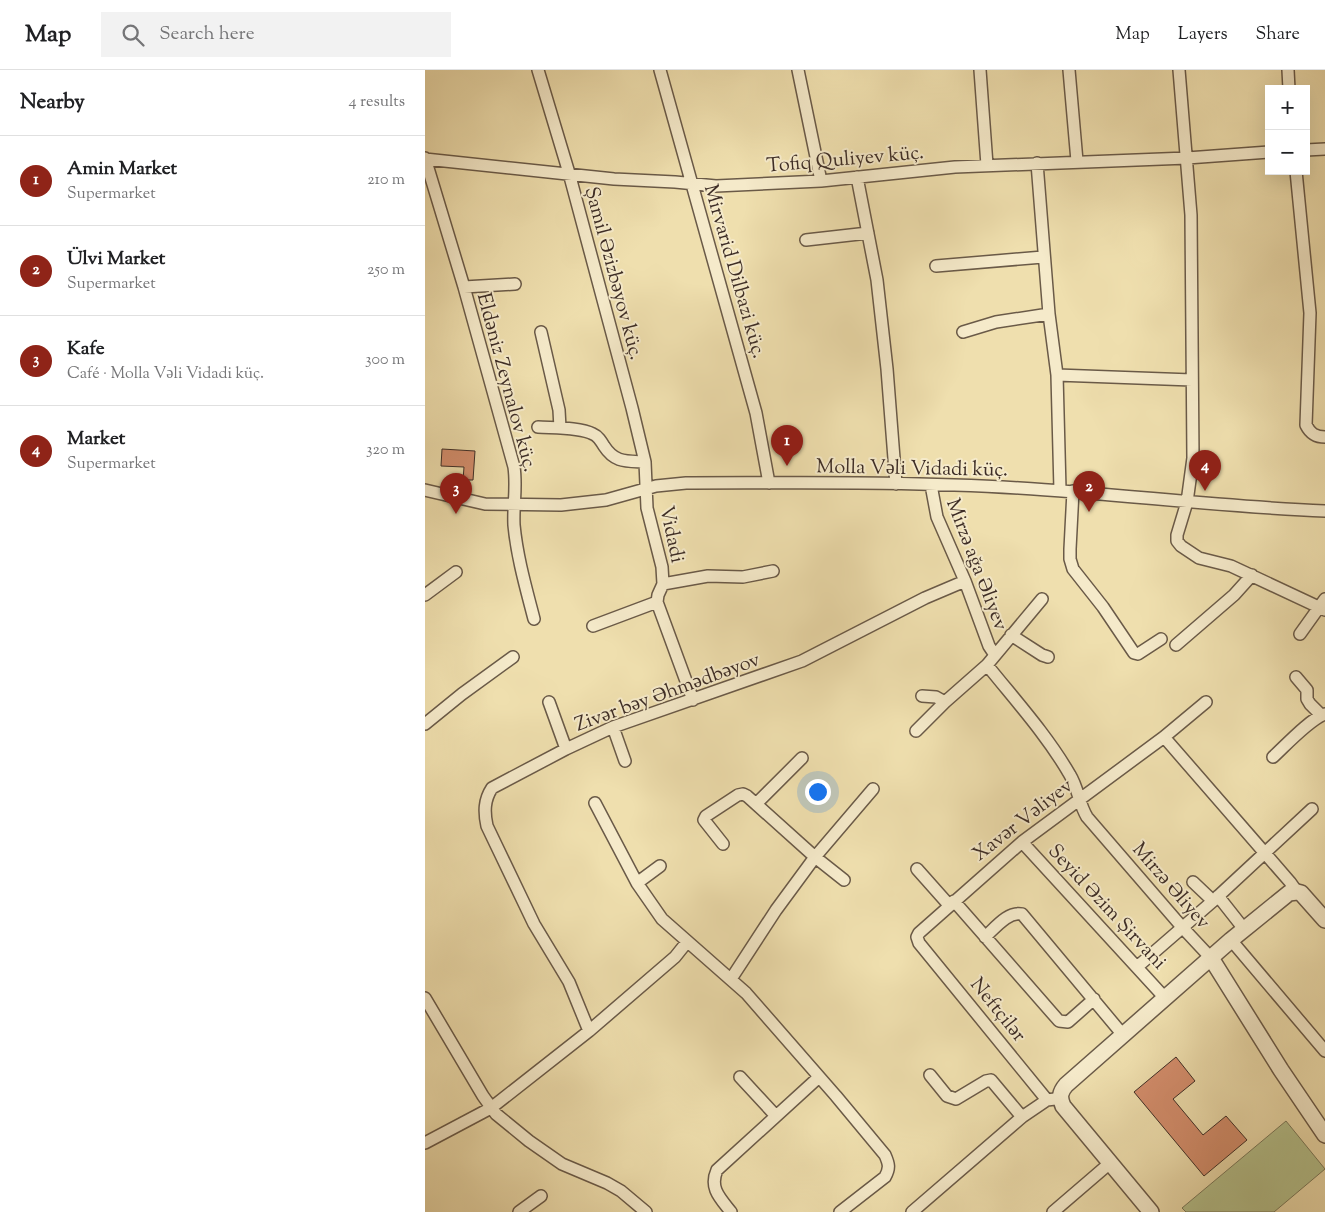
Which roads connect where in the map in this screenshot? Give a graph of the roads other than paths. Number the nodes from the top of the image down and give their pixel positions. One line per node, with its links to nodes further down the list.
1 (538, 70): 17 (street, Şamil Əzizbəyov küç.)
2 (660, 70): 21 (street, Mirvarid Dilbazi küç.)
3 (799, 70): 20 (street)
4 (980, 70): 16 (street)
5 (1069, 70): 14 (street)
6 (1179, 70): 13 (street)
7 (1288, 70): 8 (street)
8 (1289, 85)
9 (1325, 149): 10 (street)
10 (1310, 150)
11 (1265, 152): 13 (street, Tofiq Quliyev küç.)
12 (425, 158): 17 (street, Tofiq Quliyev küç.); 27 (street, Eldəniz Zeynalov küç.)
13 (1187, 158): 14 (street, Tofiq Quliyev küç.); 32 (street)
14 (1077, 161): 15 (street, Tofiq Quliyev küç.)
15 (1037, 163): 16 (street, Tofiq Quliyev küç.); 24 (street)
16 (987, 165): 19 (street, Tofiq Quliyev küç.)
17 (569, 173): 21 (street, Tofiq Quliyev küç.); 36 (street, Şamil Əzizbəyov küç.)
18 (1296, 175): 35 (street)
19 (857, 177): 20 (street, Tofiq Quliyev küç.); 22 (street)
20 (821, 181): 21 (street, Tofiq Quliyev küç.)
21 (692, 183): 37 (street, Mirvarid Dilbazi küç.)
22 (868, 233): 23 (street); 38 (street)
23 (806, 240)
24 (1043, 257): 25 (street); 28 (street)
25 (936, 266)
26 (515, 284): 27 (street)
27 (464, 288): 45 (street, Eldəniz Zeynalov küç.)
28 (1049, 314): 30 (street); 31 (street)
29 (541, 332): 34 (street)
30 (963, 332)
31 (1057, 375): 32 (street); 42 (street)
32 (1192, 380): 44 (street)
33 (538, 427): 34 (street)
34 (560, 428): 36 (street)
35 (1325, 437)
36 (645, 462): 40 (street, Şamil Əzizbəyov küç.)
37 (769, 483): 38 (street, Molla Vəli Vidadi küç.); 40 (street, Molla Vəli Vidadi küç.)
38 (896, 484): 39 (street, Molla Vəli Vidadi küç.)
39 (931, 485): 42 (street, Molla Vəli Vidadi küç.); 50 (street, Mirzə ağa Əliyev)
40 (646, 488): 45 (street, Molla Vəli Vidadi küç.); 51 (street, Vidadi)
41 (425, 490): 45 (street, Molla Vəli Vidadi küç.)
42 (1060, 490): 43 (street, Molla Vəli Vidadi küç.)
43 (1073, 491): 44 (street, Molla Vəli Vidadi küç.); 60 (street)
44 (1187, 502): 46 (street, Molla Vəli Vidadi küç.); 49 (street)
45 (515, 505): 56 (street, Eldəniz Zeynalov küç.)
46 (1325, 511)
47 (773, 571): 51 (street)
48 (456, 572): 52 (street)
49 (1252, 575): 55 (street); 61 (street)
50 (965, 581): 62 (street, Mirzə ağa Əliyev); 68 (street, Zivər bəy Əhmədbəyov)
51 (663, 584): 54 (street, Vidadi)
52 (425, 595)
53 (1042, 599): 59 (street, Mirzə ağa Əliyev)
54 (657, 602): 57 (street); 68 (street)
55 (1323, 605): 58 (street)
56 (534, 619)
57 (593, 626)
58 (1300, 634)
59 (1011, 635): 62 (street, Mirzə ağa Əliyev); 64 (street)
60 (1161, 639)
61 (1177, 645)
62 (995, 655): 65 (street, Mirzə ağa Əliyev)
63 (513, 657): 73 (street)
64 (1048, 657)
65 (987, 665): 70 (street, Mirzə ağa Əliyev); 82 (street, Mirzə Əliyev)
66 (1296, 677): 72 (street)
67 (922, 696): 70 (street)
68 (693, 700): 74 (street, Zivər bəy Əhmədbəyov)
69 (549, 702): 77 (street)
70 (945, 702): 75 (street, Mirzə ağa Əliyev)
71 (1206, 702): 76 (street, Xavər Vəliyev)
72 (1323, 715): 78 (street)
73 (425, 724)
74 (613, 727): 77 (street, Zivər bəy Əhmədbəyov); 80 (street)
75 (916, 732)
76 (1163, 737): 82 (street, Xavər Vəliyev); 88 (street)
77 (566, 749): 111 (street, Zivər bəy Əhmədbəyov)
78 (1273, 757)
79 (802, 758): 84 (street)
80 (625, 760)
81 (873, 789): 89 (street)
82 (1079, 799): 86 (street, Xavər Vəliyev); 99 (street, Mirzə Əliyev)
83 (595, 803): 94 (street)
84 (756, 804): 87 (street); 89 (street)
85 (1312, 809): 88 (street)
86 (1022, 842): 97 (street, Xavər Vəliyev); 106 (street, Seyid Əzim Şirvani)
87 (723, 844)
88 (1265, 853): 95 (street); 96 (street)
89 (815, 857): 92 (street); 107 (street)
90 (660, 866): 94 (street)
91 (917, 868): 97 (street)
92 (844, 880)
93 (1193, 882): 96 (street)
94 (637, 883): 103 (street)
95 (1297, 892): 98 (street); 100 (street, Seyid Əzim Şirvani)
96 (1215, 899): 99 (street); 100 (street)
97 (951, 903): 101 (street); 104 (street, Xavər Vəliyev)
98 (1325, 920)
99 (1182, 927): 105 (street, Mirzə Əliyev); 106 (street)
100 (1244, 929): 102 (street, Seyid Əzim Şirvani)
101 (985, 937): 110 (street); 110 (street)
102 (1231, 940): 105 (street, Seyid Əzim Şirvani); 113 (street)
103 (687, 942): 107 (street); 111 (street)
104 (919, 942): 117 (street, Neftçilər)
105 (1211, 958): 109 (street, Seyid Əzim Şirvani); 121 (street, Mirzə Əliyev)
106 (1137, 967): 109 (street, Seyid Əzim Şirvani)
107 (731, 979): 116 (street)
108 (425, 998): 118 (street)
109 (1165, 998): 112 (street, Seyid Əzim Şirvani)
110 (1094, 999): 112 (street)
111 (589, 1031): 118 (street)
112 (1123, 1035): 117 (street, Seyid Əzim Şirvani)
113 (1325, 1051)
114 (930, 1074): 120 (street)
115 (740, 1077): 119 (street)
116 (819, 1077): 119 (street); 129 (street)
117 (1054, 1099): 120 (street, Seyid Əzim Şirvani); 123 (street, Neftçilər)
118 (491, 1108): 122 (street); 127 (street)
119 (776, 1116): 128 (street)
120 (1022, 1117): 125 (street, Seyid Əzim Şirvani)
121 (1325, 1134)
122 (425, 1143)
123 (1110, 1163): 132 (street); 133 (street, Neftçilər)
124 (541, 1196): 126 (street)
125 (924, 1202): 130 (street, Seyid Əzim Şirvani); 131 (street)
126 (519, 1212)
127 (646, 1212)
128 (731, 1212)
129 (840, 1212)
130 (912, 1212)
131 (932, 1212)
132 (1053, 1212)
133 (1151, 1212)

